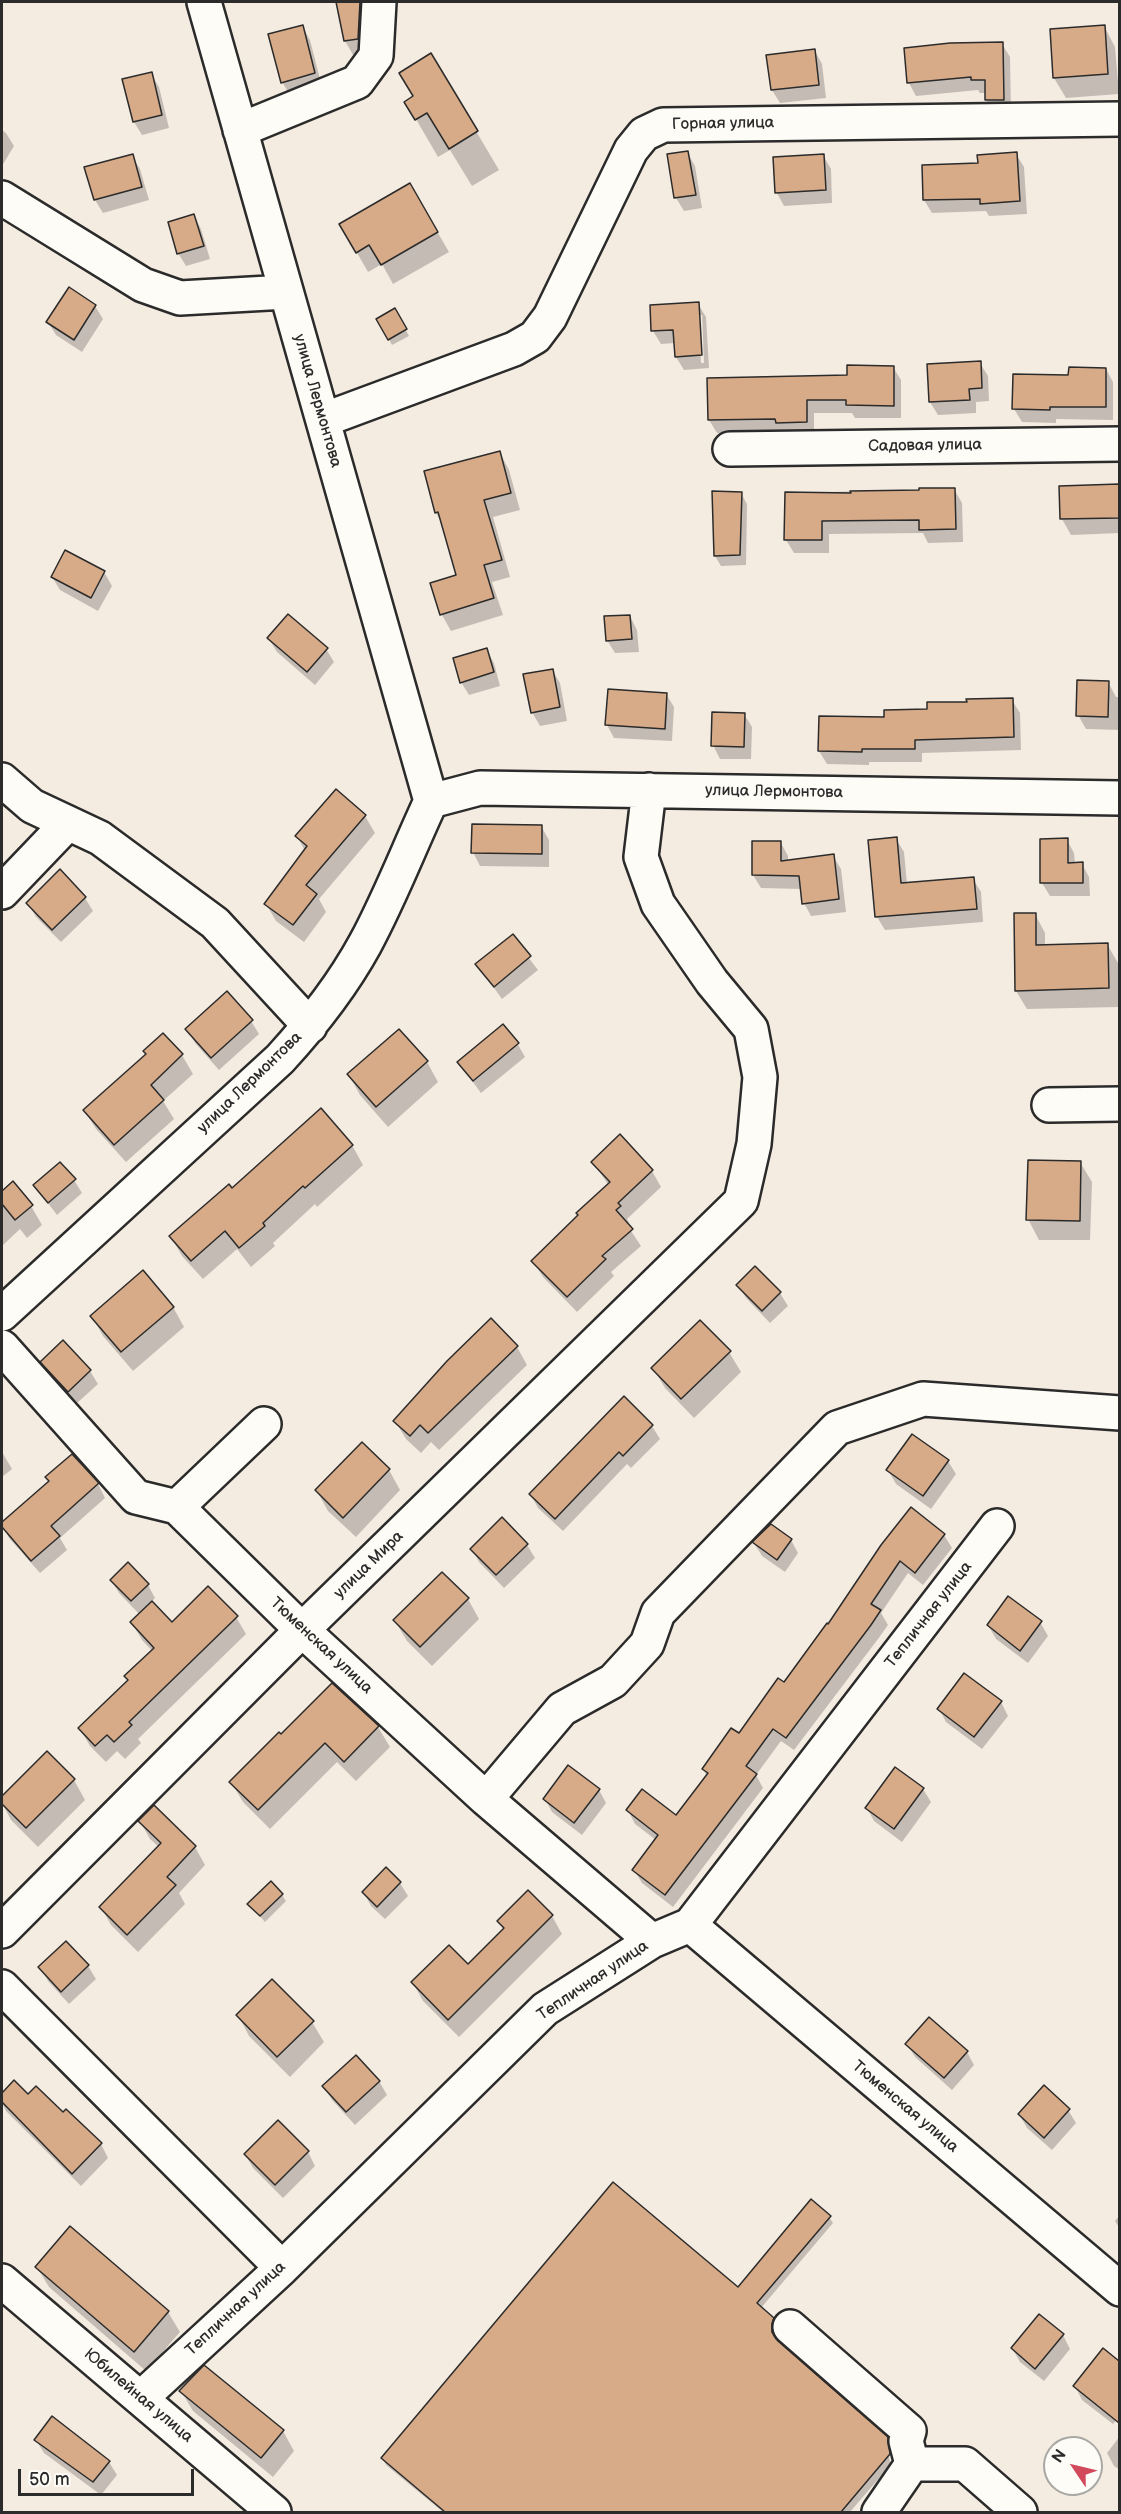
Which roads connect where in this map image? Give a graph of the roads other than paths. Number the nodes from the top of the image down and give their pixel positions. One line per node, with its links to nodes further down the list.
1 (204, 2): 4 (street, улица Лермонтова)
2 (379, 2): 4 (street)
3 (1119, 119): 7 (street, Горная улица)
4 (240, 130): 6 (street, улица Лермонтова)
5 (2, 198): 6 (street)
6 (286, 292): 7 (street, улица Лермонтова)
7 (323, 420): 13 (street, улица Лермонтова)
8 (1119, 444): 9 (street, Садовая улица)
9 (730, 449)
10 (2, 780): 14 (street)
11 (649, 790): 12 (street, улица Лермонтова); 13 (street, улица Лермонтова); 25 (street, улица Мира)
12 (1119, 798)
13 (431, 801): 16 (street, улица Лермонтова)
14 (68, 823): 15 (street); 16 (street)
15 (2, 892)
16 (310, 1026): 19 (street, улица Лермонтова)
17 (1119, 1104): 18 (street)
18 (1049, 1105)
19 (2, 1314)
20 (2, 1347): 23 (street)
21 (1119, 1413): 26 (street)
22 (264, 1424): 23 (street)
23 (177, 1507): 25 (street, Тюменская улица)
24 (997, 1526): 27 (street, Тепличная улица)
25 (302, 1630): 26 (street, Тюменская улица); 28 (street, улица Мира)
26 (486, 1799): 29 (street, Тюменская улица)
27 (690, 1925): 29 (street, Тепличная улица); 33 (street, Тюменская улица)
28 (2, 1931)
29 (652, 1941): 31 (street, Тепличная улица)
30 (2, 1987): 31 (street)
31 (282, 2268): 35 (street, Тепличная улица)
32 (2, 2281): 35 (street, Юбилейная улица)
33 (1119, 2289)
34 (790, 2327): 36 (street)
35 (141, 2398): 37 (street, Юбилейная улица)
36 (912, 2464): 38 (street); 39 (street)
37 (274, 2512)
38 (879, 2512)
39 (1020, 2512)

